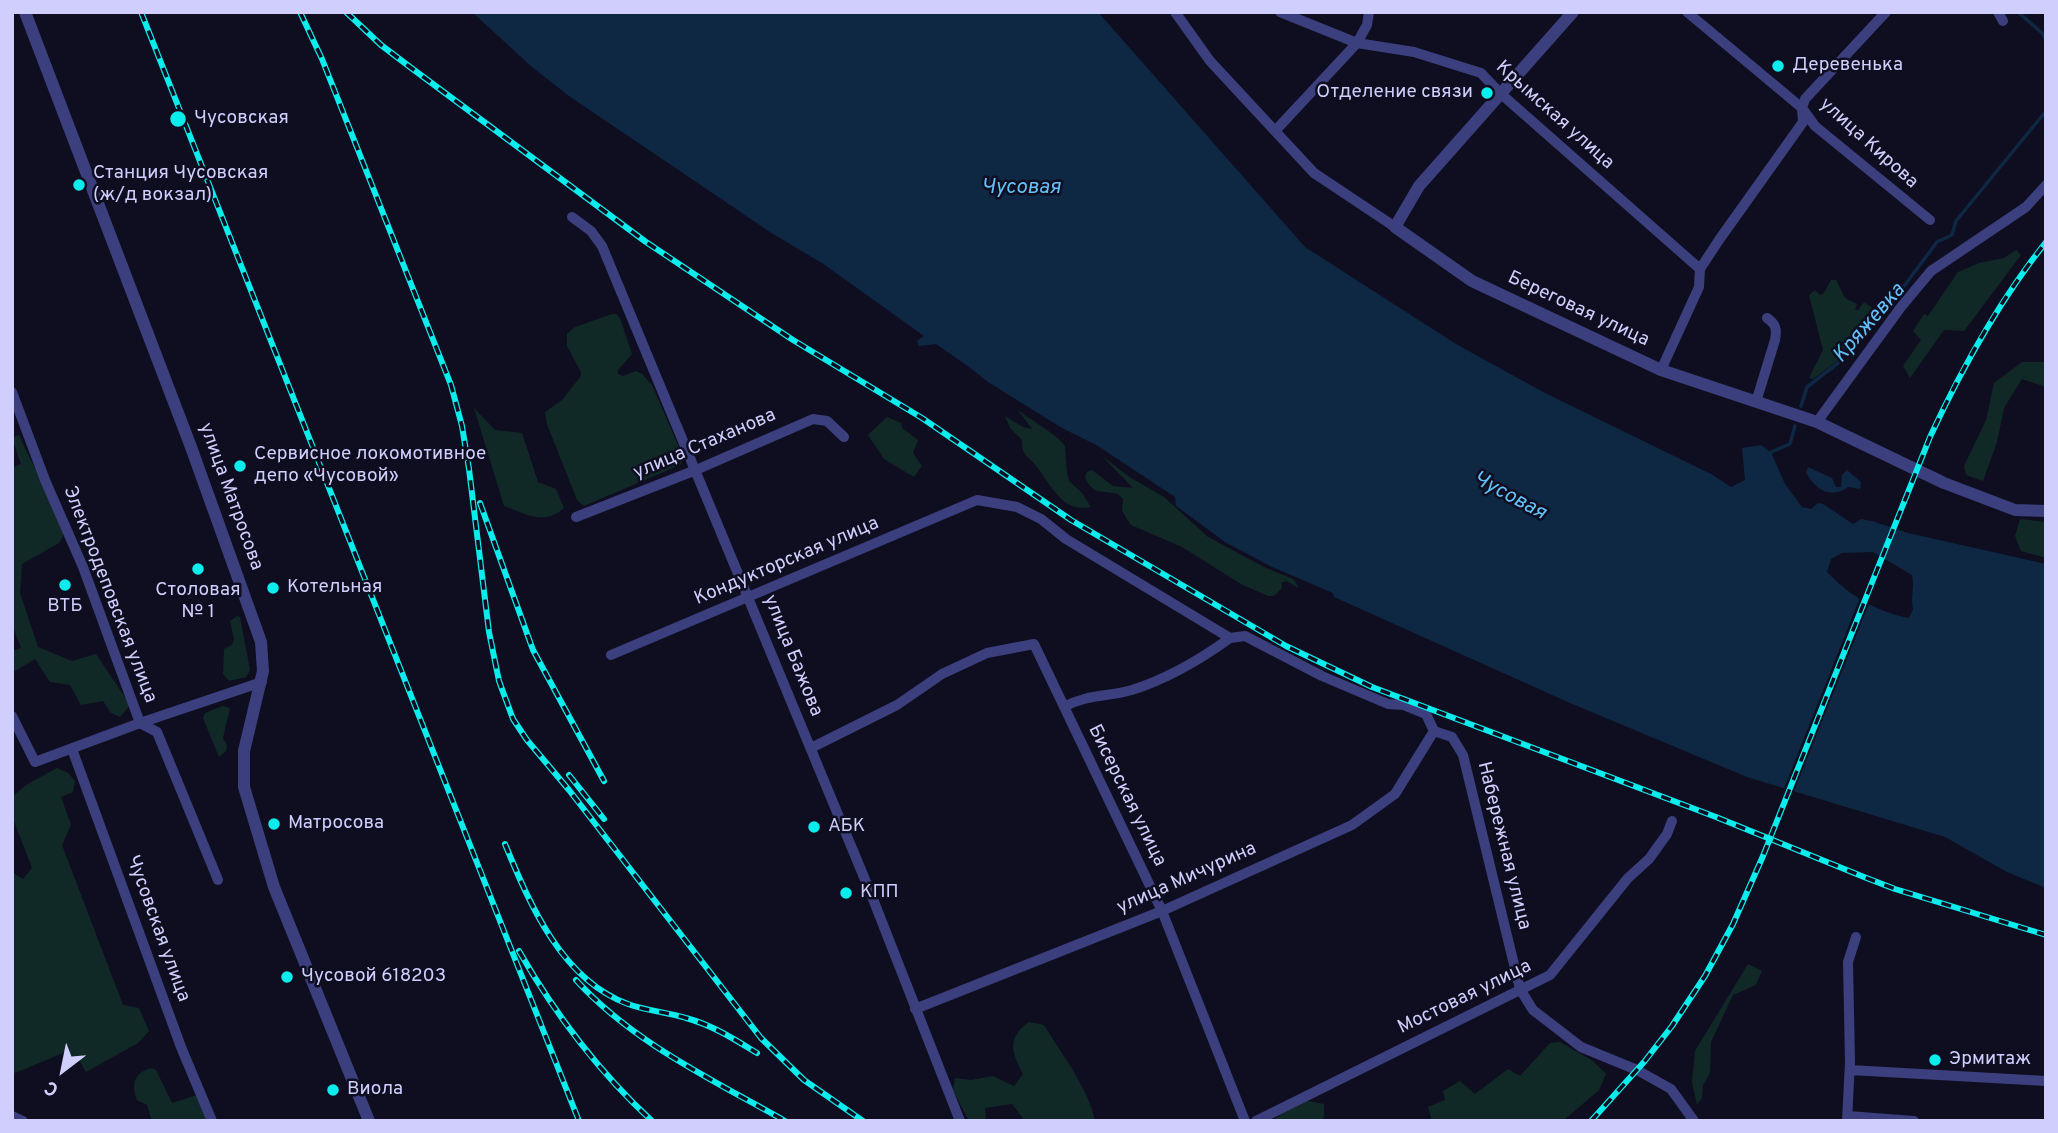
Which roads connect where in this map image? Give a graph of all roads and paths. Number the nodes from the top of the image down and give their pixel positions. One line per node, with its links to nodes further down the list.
1 (25, 12): 30 (street, улица Матросова)
2 (1175, 12): 11 (street, Береговая улица)
3 (1280, 12): 8 (street, Крымская улица)
4 (1369, 12): 8 (street)
5 (1573, 12): 9 (street)
6 (1687, 12): 10 (street, улица Кирова)
7 (1885, 12): 10 (street)
8 (1357, 43): 9 (street, Крымская улица); 11 (street)
9 (1500, 93): 15 (street); 16 (street, Крымская улица)
10 (1802, 108): 14 (street, улица Кирова); 16 (street)
11 (1275, 131): 15 (street, Береговая улица)
12 (2046, 185): 21 (street)
13 (572, 217): 23 (street, улица Бажова)
14 (1930, 220)
15 (1395, 226): 18 (street, Береговая улица)
16 (1700, 269): 18 (street)
17 (1767, 318): 20 (street)
18 (1661, 370): 20 (street, Береговая улица)
19 (12, 392): 33 (street, Электродеповская улица)
20 (1756, 402): 21 (street, Береговая улица)
21 (1817, 422): 25 (street, Береговая улица)
22 (844, 438): 23 (street, улица Стаханова)
23 (696, 470): 26 (street, улица Стаханова); 27 (street, улица Бажова)
24 (977, 500): 27 (street, Кондукторская улица); 28 (street, Набережная улица)
25 (2046, 512)
26 (576, 517)
27 (749, 598): 29 (street, Кондукторская улица); 35 (street, улица Бажова)
28 (1230, 638): 31 (street); 34 (street, Набережная улица)
29 (611, 655)
30 (262, 682): 33 (street); 49 (street, улица Матросова)
31 (1064, 707): 35 (street, Бисерская улица); 39 (street, Бисерская улица)
32 (12, 716): 36 (street)
33 (140, 723): 36 (street); 38 (street, Электродеповская улица)
34 (1434, 731): 39 (street, улица Мичурина); 41 (street, Набережная улица)
35 (811, 748): 42 (street, улица Бажова)
36 (72, 749): 48 (street, Чусовская улица)
37 (1672, 821): 41 (street, Мостовая улица)
38 (218, 880)
39 (1162, 911): 42 (street, улица Мичурина); 51 (street, Бисерская улица)
40 (1856, 937): 43 (street)
41 (1520, 989): 52 (street, Мостовая улица); 53 (street, Набережная улица)
42 (915, 1009): 50 (street, улица Бажова)
43 (1850, 1070): 44 (street); 46 (street)
44 (2046, 1081)
45 (12, 1116): 47 (street)
46 (1847, 1119): 54 (street)
47 (23, 1121)
48 (212, 1121)
49 (369, 1121)
50 (960, 1121)
51 (1245, 1121)
52 (1256, 1121)
53 (1694, 1121)
54 (1914, 1121)

